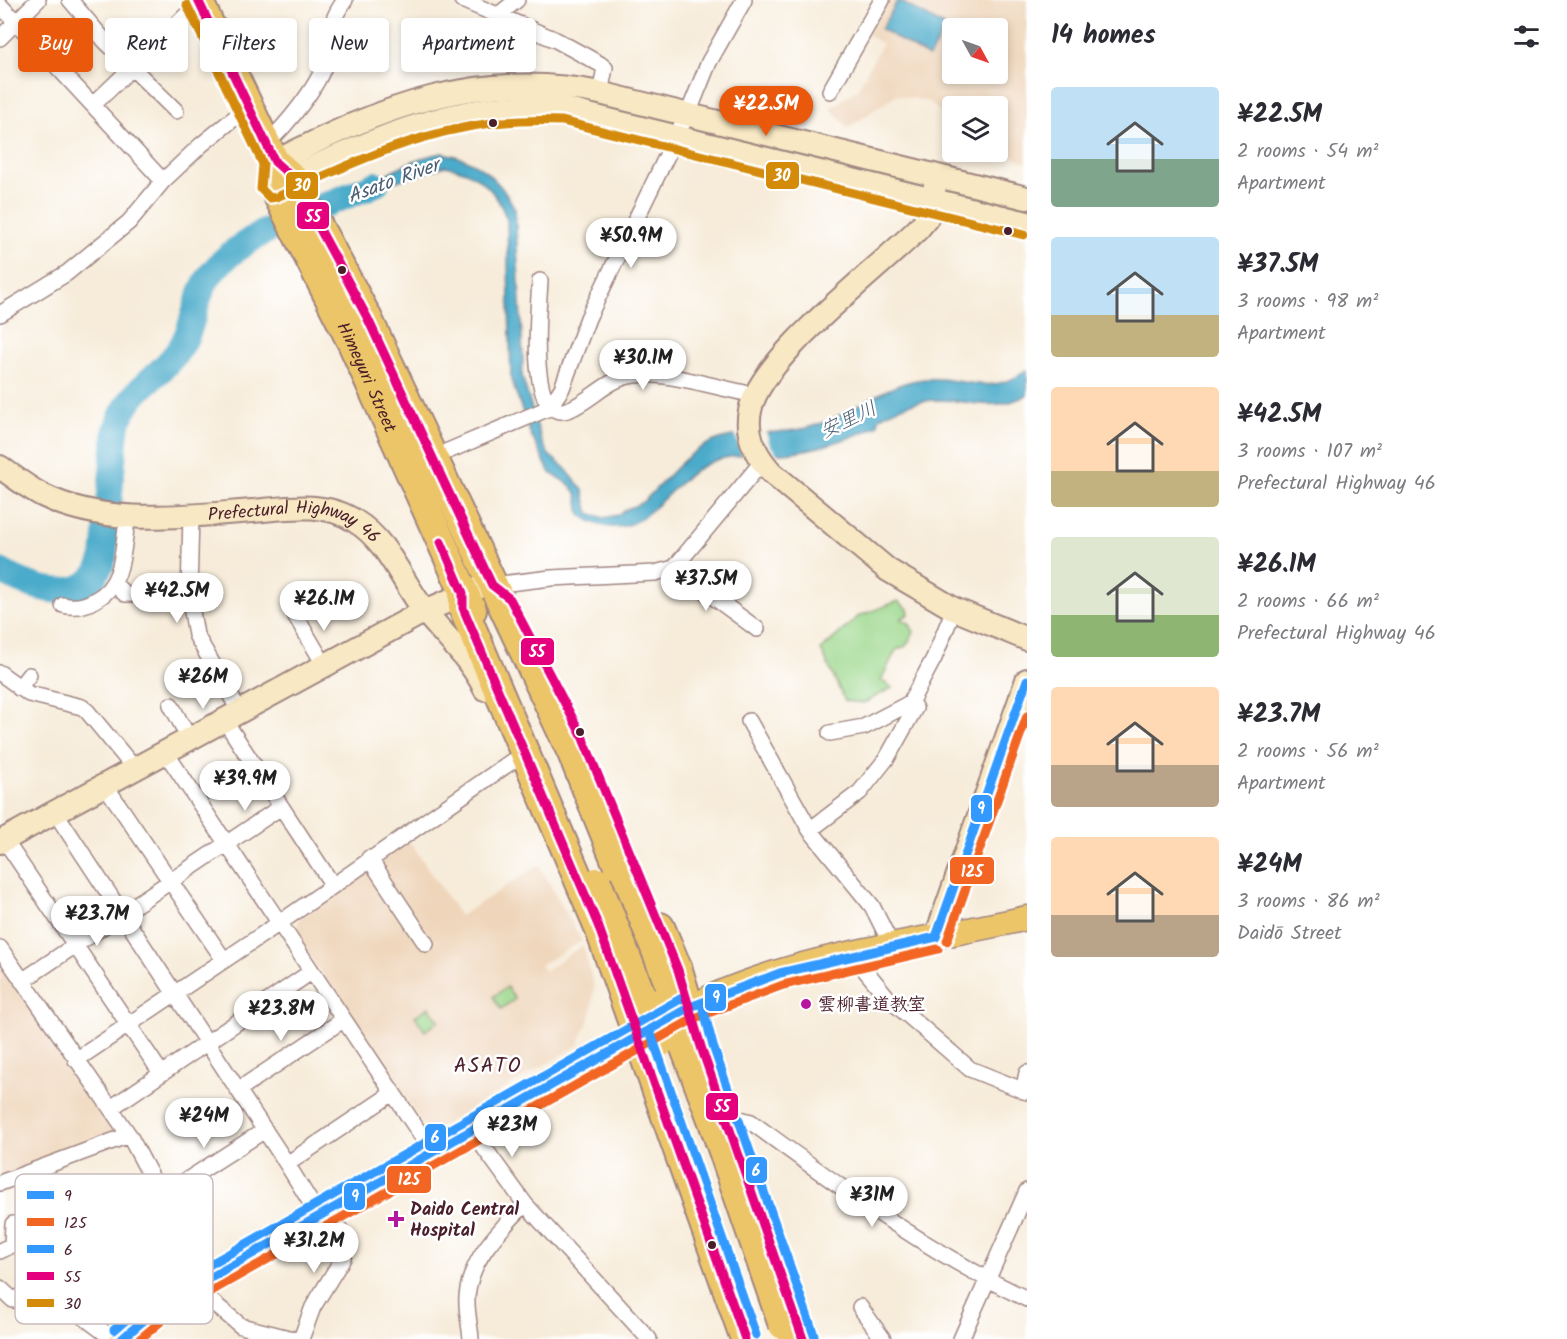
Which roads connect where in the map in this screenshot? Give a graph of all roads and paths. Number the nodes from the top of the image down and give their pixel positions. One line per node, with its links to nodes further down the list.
1 (38, 0): 12 (street)
2 (70, 0): 14 (street)
3 (345, 0): 25 (street)
4 (462, 0): 10 (street)
5 (517, 0): 10 (street)
6 (744, 0): 22 (street)
7 (882, 0): 17 (street)
8 (198, 1): 11 (street); 20 (highway, Himeyuri Street)
9 (0, 5): 12 (street)
10 (498, 16): 18 (street)
11 (181, 18)
12 (16, 22): 13 (street); 19 (street)
13 (0, 38)
14 (105, 38)
15 (127, 72): 19 (street)
16 (137, 72): 21 (street)
17 (830, 91)
18 (600, 93): 22 (street); 25 (street)
19 (93, 105): 26 (street)
20 (248, 106): 25 (highway, Himeyuri Street); 26 (street)
21 (176, 111)
22 (687, 115): 23 (street); 24 (street)
23 (676, 136): 25 (street); 28 (street); 34 (street)
24 (938, 176): 27 (street); 28 (street)
25 (283, 180): 30 (highway, Himeyuri Street)
26 (163, 181): 32 (street)
27 (1027, 198)
28 (932, 199): 29 (street); 33 (street)
29 (1027, 223)
30 (310, 234): 35 (highway, Himeyuri Street); 43 (highway, Himeyuri Street)
31 (540, 281): 34 (street)
32 (0, 314)
33 (755, 395): 34 (street); 36 (street)
34 (546, 410): 35 (street)
35 (434, 457): 42 (highway, Himeyuri Street)
36 (764, 464): 40 (street); 46 (street)
37 (0, 467): 38 (street, Prefectural Highway 46)
38 (124, 515): 39 (street, Prefectural Highway 46); 41 (street)
39 (192, 515): 44 (street); 47 (street, Prefectural Highway 46)
40 (674, 568): 42 (street); 49 (street)
41 (115, 585): 44 (street); 45 (street)
42 (492, 585): 43 (street); 75 (highway, Himeyuri Street); 89 (highway)
43 (464, 592): 47 (street); 75 (highway, Himeyuri Street)
44 (189, 594): 59 (street)
45 (63, 605)
46 (954, 609): 50 (street); 56 (street)
47 (425, 611): 51 (street); 64 (street, Prefectural Highway 46)
48 (295, 615): 51 (street)
49 (757, 629)
50 (1027, 639)
51 (325, 666): 59 (street)
52 (0, 674): 55 (street)
53 (29, 675): 55 (street)
54 (1027, 680): 58 (street)
55 (19, 688): 65 (street)
56 (910, 704): 61 (street); 69 (street)
57 (171, 705): 62 (street)
58 (1022, 710): 79 (street)
59 (233, 716): 62 (street); 67 (street)
60 (749, 721): 69 (street)
61 (830, 733)
62 (190, 740): 63 (street)
63 (166, 753): 65 (street); 71 (street)
64 (518, 757): 72 (street); 75 (street, Prefectural Highway 46)
65 (135, 769): 66 (street)
66 (105, 785): 68 (street); 73 (street)
67 (282, 807): 71 (street); 74 (street)
68 (55, 812): 70 (street); 76 (street)
69 (810, 830): 82 (street)
70 (2, 841): 81 (street)
71 (226, 844): 73 (street); 78 (street)
72 (369, 858): 74 (street); 80 (street)
73 (169, 880): 76 (street); 85 (street)
74 (332, 884): 78 (street)
75 (601, 885): 92 (highway); 126 (highway, bridge)
76 (122, 914): 81 (street); 88 (street)
77 (1027, 918): 79 (main road)
78 (278, 924): 85 (street); 86 (street)
79 (936, 937): 82 (main road)
80 (426, 944)
81 (76, 946): 87 (street); 91 (street)
82 (892, 946): 84 (main road)
83 (0, 948): 87 (street)
84 (852, 954): 89 (main road); 98 (street)
85 (224, 960): 88 (street)
86 (311, 972): 90 (street); 93 (street)
87 (22, 981): 94 (street)
88 (173, 993): 91 (street); 93 (street)
89 (690, 1007): 92 (main road); 101 (highway)
90 (343, 1020): 97 (street); 99 (street)
91 (128, 1024): 94 (street); 95 (street)
92 (639, 1035): 103 (main road); 126 (highway)
93 (206, 1043): 95 (street); 97 (street)
94 (76, 1060): 100 (street)
95 (161, 1073): 100 (street)
96 (1027, 1073): 98 (street)
97 (238, 1090): 102 (street)
98 (1025, 1091)
99 (393, 1093): 105 (street); 106 (street)
100 (111, 1108): 104 (street)
101 (728, 1120): 118 (street); 126 (highway)
102 (265, 1130): 106 (street); 109 (street)
103 (472, 1131): 105 (main road); 113 (street)
104 (129, 1135): 107 (street); 108 (street)
105 (433, 1153): 114 (main road)
106 (288, 1164): 114 (street)
107 (24, 1174)
108 (150, 1174)
109 (196, 1174)
110 (15, 1177): 111 (street)
111 (0, 1183)
112 (1027, 1191): 118 (street)
113 (525, 1204): 131 (street); 132 (street)
114 (324, 1213): 117 (main road); 130 (street)
115 (13, 1224): 116 (street)
116 (0, 1251)
117 (213, 1276)
118 (988, 1281): 121 (street); 134 (street)
119 (0, 1288): 120 (street)
120 (15, 1299)
121 (1027, 1299)
122 (213, 1303): 129 (street)
123 (860, 1307): 133 (street)
124 (93, 1324): 127 (street)
125 (138, 1324): 128 (main road)
126 (774, 1336)
127 (113, 1339)
128 (122, 1339)
129 (293, 1339)
130 (301, 1339)
131 (471, 1339)
132 (649, 1339)
133 (883, 1339)
134 (961, 1339)

